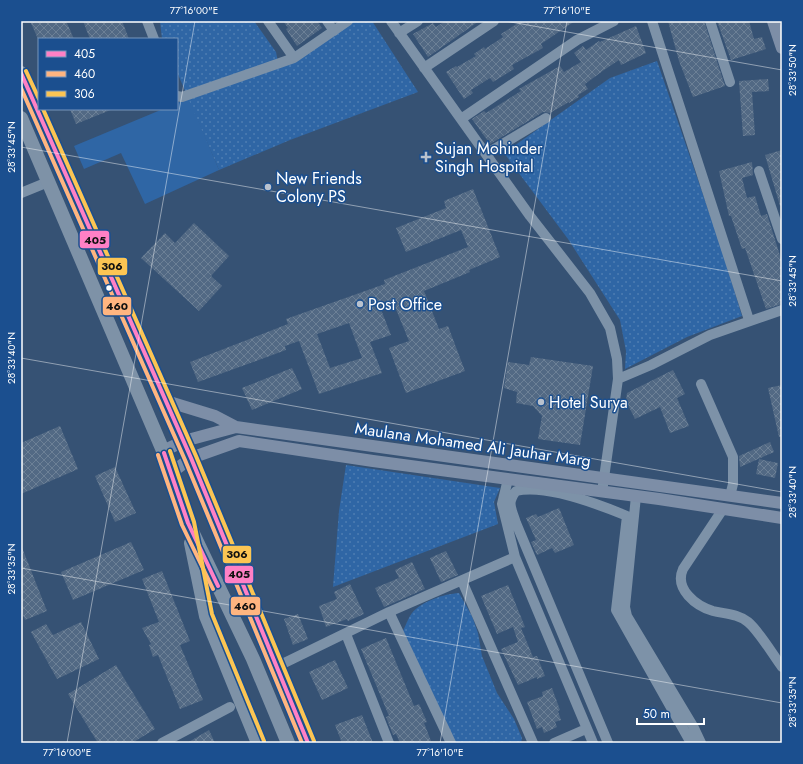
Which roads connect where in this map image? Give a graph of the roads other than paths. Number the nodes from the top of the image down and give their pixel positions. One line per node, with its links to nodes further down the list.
1 (147, 21): 14 (street)
2 (268, 21): 16 (street)
3 (327, 21): 12 (street)
4 (348, 21): 12 (street)
5 (390, 21): 13 (street)
6 (418, 21): 13 (street)
7 (494, 21): 17 (street)
8 (614, 21): 23 (street)
9 (652, 21): 30 (street)
10 (710, 21): 19 (street)
11 (773, 21): 15 (main road)
12 (334, 31): 16 (street)
13 (399, 33): 17 (street)
14 (154, 38)
15 (782, 48)
16 (294, 58): 20 (street)
17 (424, 68): 23 (street)
18 (21, 73): 33 (highway)
19 (730, 82)
20 (178, 96)
21 (21, 118): 26 (highway)
22 (546, 118): 24 (street)
23 (461, 119): 24 (street)
24 (486, 154): 31 (street)
25 (759, 171): 28 (street)
26 (48, 182): 27 (street); 36 (highway)
27 (21, 193)
28 (782, 239)
29 (782, 310): 30 (street)
30 (749, 320): 31 (street)
31 (618, 379): 40 (street)
32 (701, 384): 43 (street)
33 (166, 401): 34 (main road); 35 (highway)
34 (236, 426): 35 (main road, Maulana Mohamed Ali Jauhar Marg); 40 (main road, Maulana Mohamed Ali Jauhar Marg)
35 (184, 441): 36 (main road, Maulana Mohamed Ali Jauhar Marg); 37 (highway)
36 (163, 451): 38 (highway)
37 (191, 458): 38 (main road, Maulana Mohamed Ali Jauhar Marg); 39 (main road, Maulana Mohamed Ali Jauhar Marg); 52 (highway)
38 (171, 473): 47 (highway)
39 (508, 479): 41 (main road, Maulana Mohamed Ali Jauhar Marg); 48 (street)
40 (604, 479): 41 (street); 43 (main road, Maulana Mohamed Ali Jauhar Marg)
41 (602, 492): 42 (main road, Maulana Mohamed Ali Jauhar Marg)
42 (636, 496): 45 (main road, Maulana Mohamed Ali Jauhar Marg); 67 (street)
43 (730, 496): 44 (main road, Maulana Mohamed Ali Jauhar Marg)
44 (782, 503)
45 (723, 509): 46 (main road, Maulana Mohamed Ali Jauhar Marg); 53 (street)
46 (782, 518)
47 (188, 523): 57 (highway); 58 (highway)
48 (515, 557): 49 (street); 55 (street)
49 (462, 581): 50 (street); 62 (street)
50 (389, 612): 51 (street); 61 (street)
51 (346, 634): 52 (street); 60 (street)
52 (276, 667): 59 (highway)
53 (782, 667)
54 (230, 708): 56 (street)
55 (586, 729): 63 (street); 64 (street)
56 (162, 743)
57 (258, 743)
58 (288, 743)
59 (308, 743)
60 (390, 743)
61 (451, 743)
62 (534, 743)
63 (554, 743)
64 (592, 743)
65 (608, 743): 66 (street)
66 (691, 743)
67 (701, 743)

